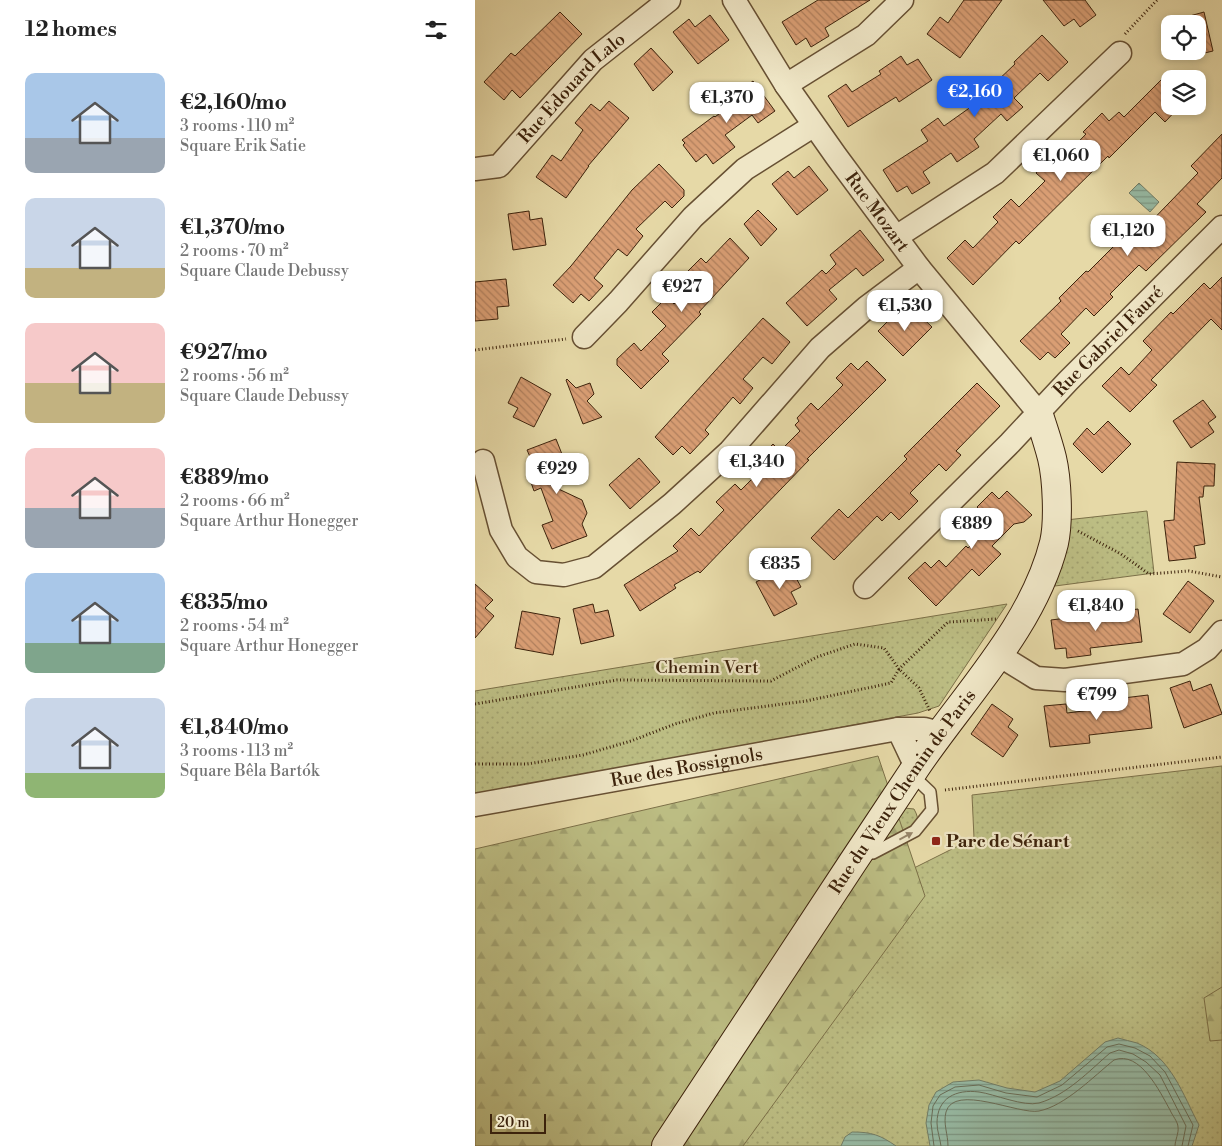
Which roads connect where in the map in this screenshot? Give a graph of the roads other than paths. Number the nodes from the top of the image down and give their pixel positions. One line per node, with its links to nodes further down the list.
1 (669, 0): 7 (street, Rue Edouard Lalo)
2 (734, 0): 5 (street, Rue Mozart)
3 (901, 0): 5 (street)
4 (1120, 53): 9 (street)
5 (785, 85): 6 (street, Rue Mozart)
6 (813, 126): 9 (street, Rue Mozart); 11 (street)
7 (475, 169)
8 (1222, 227): 12 (street, Rue Gabriel Fauré)
9 (896, 237): 10 (street, Rue Mozart)
10 (919, 268): 12 (street, Rue Mozart); 13 (street)
11 (584, 337)
12 (1038, 412): 14 (street, Rue Gabriel Fauré); 16 (street, Rue du Vieux Chemin de Paris)
13 (483, 461)
14 (865, 587)
15 (1222, 632): 16 (street)
16 (997, 654): 17 (street, Rue du Vieux Chemin de Paris)
17 (936, 723): 18 (street, Rue des Rossignols); 19 (street, Rue du Vieux Chemin de Paris)
18 (898, 729): 19 (street); 20 (street, Rue des Rossignols)
19 (919, 778): 21 (street, Rue du Vieux Chemin de Paris); 21 (lane, one-way to 19)
20 (475, 805)
21 (862, 848): 22 (street, Rue du Vieux Chemin de Paris)
22 (666, 1146)

